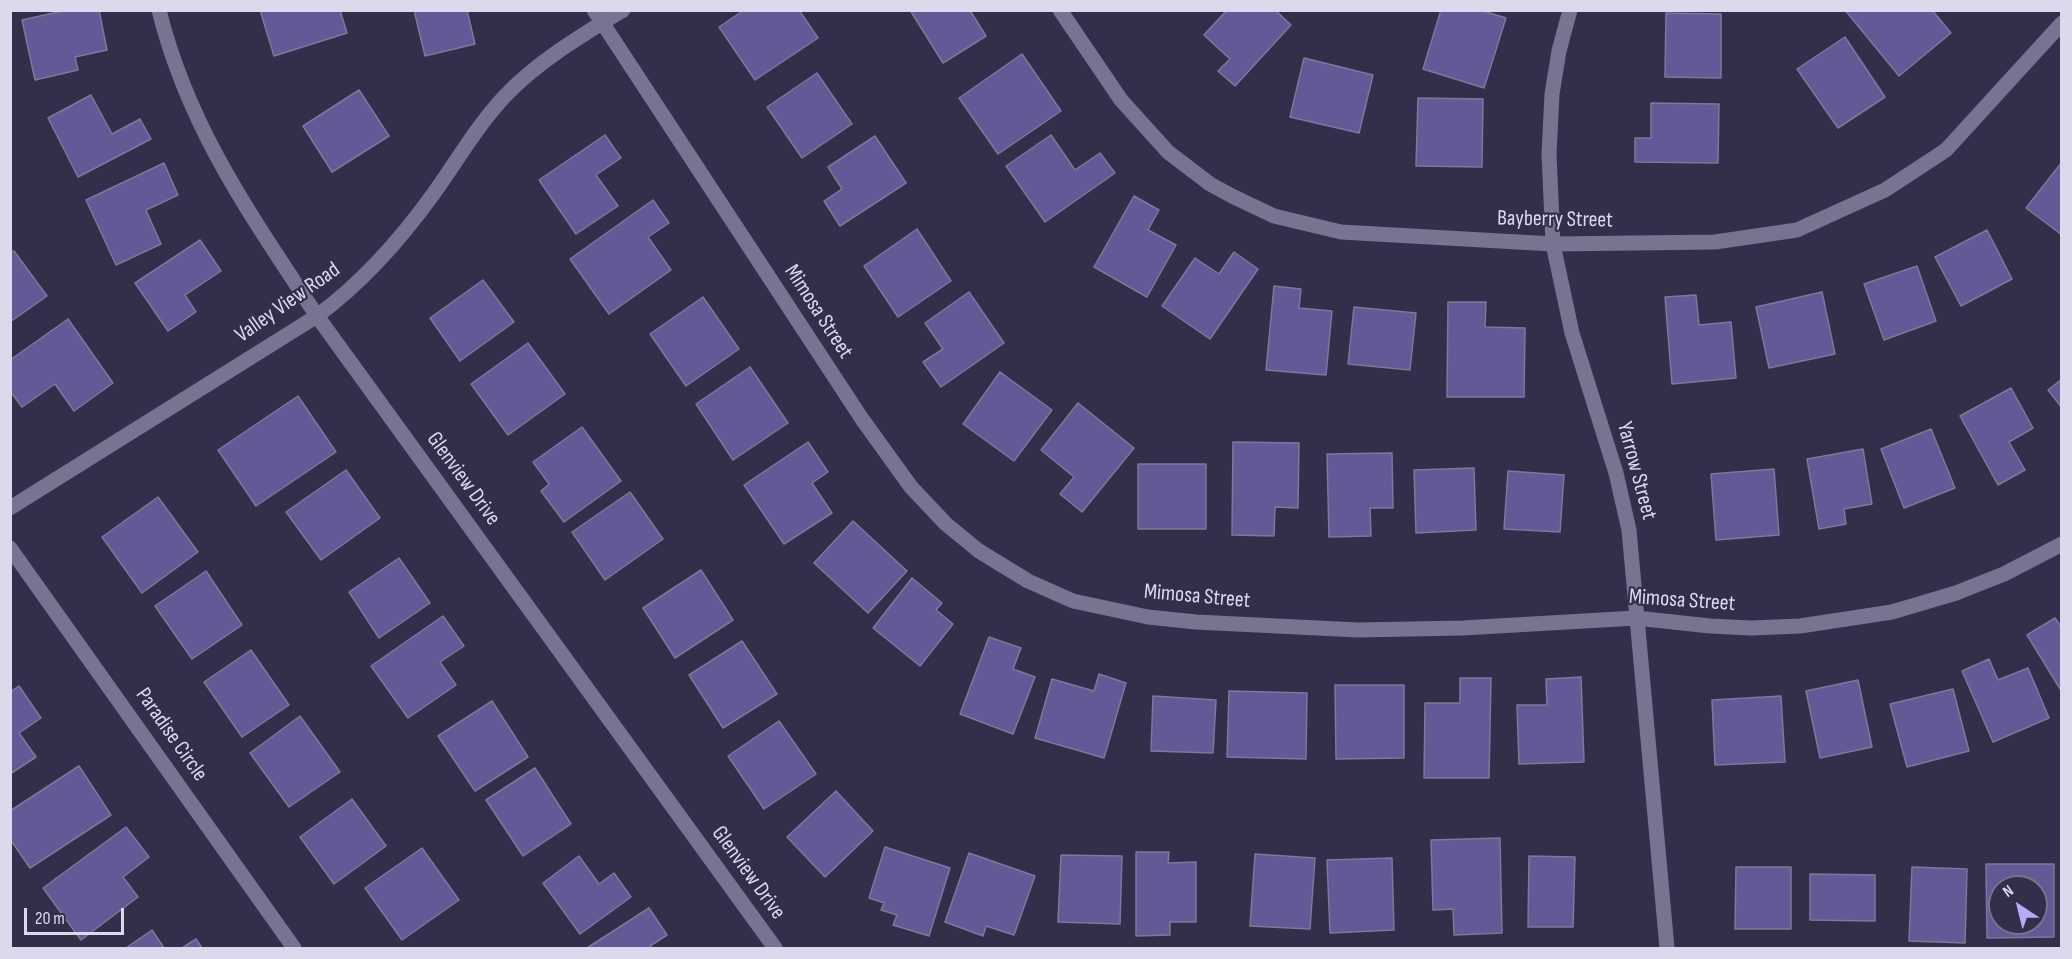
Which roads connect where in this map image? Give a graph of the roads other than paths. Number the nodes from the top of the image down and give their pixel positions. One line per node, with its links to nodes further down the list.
1 (159, 10): 8 (street, Glenview Drive)
2 (623, 10): 5 (street, Valley View Road)
3 (1060, 10): 7 (street, Bayberry Street)
4 (1570, 10): 7 (street, Yarrow Street)
5 (598, 17): 8 (street, Valley View Road); 12 (street, Mimosa Street)
6 (2061, 23): 7 (street, Bayberry Street)
7 (1553, 244): 12 (street, Yarrow Street)
8 (317, 316): 9 (street, Valley View Road); 14 (street, Glenview Drive)
9 (10, 508)
10 (2061, 544): 12 (street, Mimosa Street)
11 (10, 548): 13 (street, Paradise Circle)
12 (1636, 618): 15 (street, Yarrow Street)
13 (294, 948)
14 (775, 948)
15 (1667, 948)

